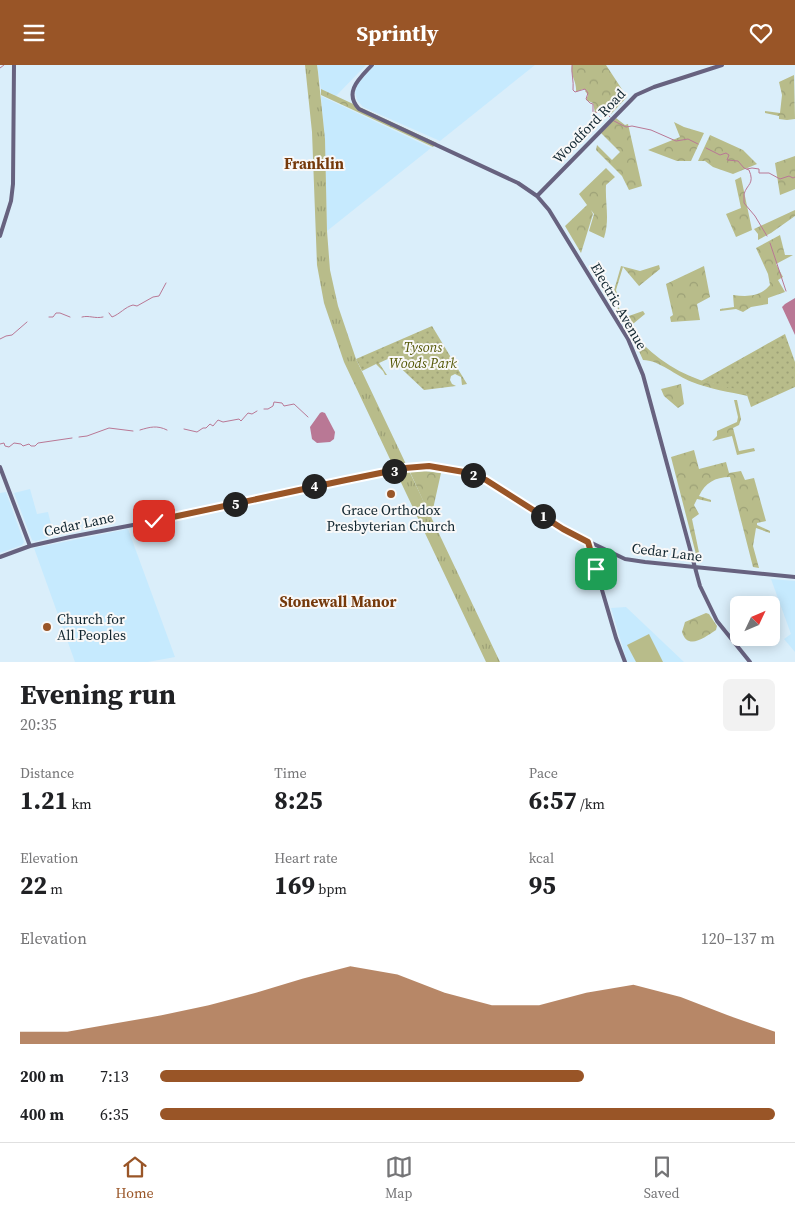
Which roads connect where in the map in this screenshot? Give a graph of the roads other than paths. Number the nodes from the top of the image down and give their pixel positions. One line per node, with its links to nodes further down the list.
1 (14, 65): 5 (main road)
2 (372, 65): 4 (main road, Electric Avenue)
3 (722, 65): 4 (main road, Woodford Road)
4 (537, 196): 10 (main road, Electric Avenue)
5 (0, 236)
6 (0, 467): 8 (main road)
7 (588, 542): 8 (main road, Cedar Lane); 10 (main road, Cedar Lane); 12 (main road)
8 (30, 546): 9 (main road, Cedar Lane)
9 (0, 557)
10 (694, 567): 11 (main road, Cedar Lane); 13 (main road, Electric Avenue)
11 (795, 577)
12 (625, 662)
13 (750, 662)

